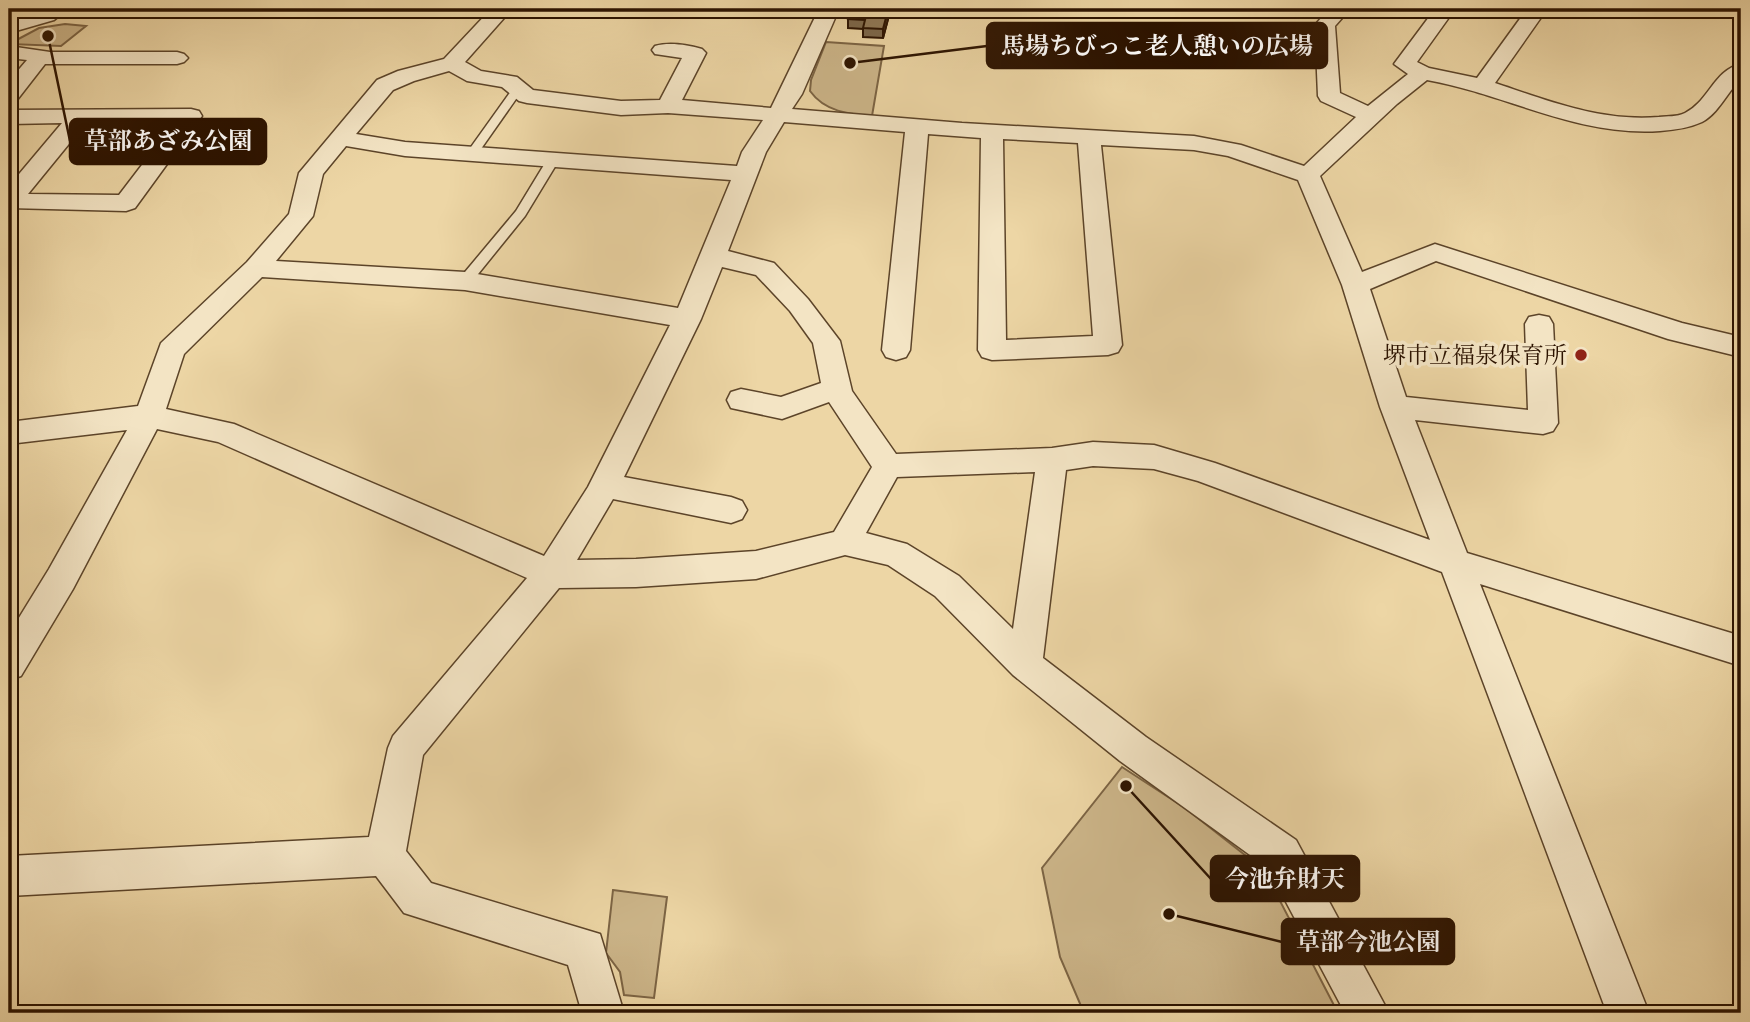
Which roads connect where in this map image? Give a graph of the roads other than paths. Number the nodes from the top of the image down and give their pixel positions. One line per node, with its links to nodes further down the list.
1 (57, 9): 7 (street)
2 (502, 9): 12 (street)
3 (828, 9): 19 (street)
4 (1340, 9): 20 (street)
5 (1445, 9): 14 (street)
6 (1537, 9): 15 (street)
7 (9, 27)
8 (662, 50): 18 (street)
9 (9, 52): 10 (street)
10 (39, 58): 11 (street); 17 (street)
11 (177, 58)
12 (452, 64): 16 (street); 26 (street)
13 (1741, 70): 15 (street)
14 (1423, 73): 15 (street); 20 (street)
15 (1483, 85)
16 (517, 89): 18 (street); 27 (lane)
17 (9, 95)
18 (668, 106): 19 (street)
19 (778, 116): 23 (street); 29 (street)
20 (1371, 116): 30 (street)
21 (9, 117): 22 (street)
22 (79, 117): 31 (street); 31 (street)
23 (917, 127): 24 (street); 39 (street)
24 (992, 132): 25 (street); 25 (street)
25 (1089, 137): 30 (street)
26 (340, 138): 27 (street); 33 (street)
27 (472, 154): 28 (street)
28 (553, 160): 29 (street); 34 (lane)
29 (746, 174): 32 (street)
30 (1308, 175): 35 (street)
31 (9, 201)
32 (714, 256): 36 (street); 40 (street)
33 (256, 268): 34 (street); 43 (street)
34 (465, 281): 36 (street)
35 (1354, 285): 38 (street); 42 (street)
36 (687, 319): 47 (street)
37 (1539, 324): 42 (street)
38 (1741, 347)
39 (896, 350)
40 (837, 388): 41 (street); 46 (street)
41 (741, 400)
42 (1395, 407): 50 (street)
43 (149, 416): 44 (street); 51 (street); 54 (street)
44 (9, 433)
45 (1052, 460): 46 (street); 50 (street); 53 (street)
46 (888, 466): 49 (street)
47 (604, 485): 48 (street); 51 (street)
48 (731, 510)
49 (845, 542): 51 (street); 53 (street)
50 (1455, 563): 52 (street); 59 (street)
51 (551, 574): 55 (street)
52 (1741, 651)
53 (1025, 664): 58 (street)
54 (9, 665)
55 (385, 856): 56 (street); 57 (street)
56 (9, 876)
57 (603, 1013)
58 (1368, 1013)
59 (1628, 1013)

